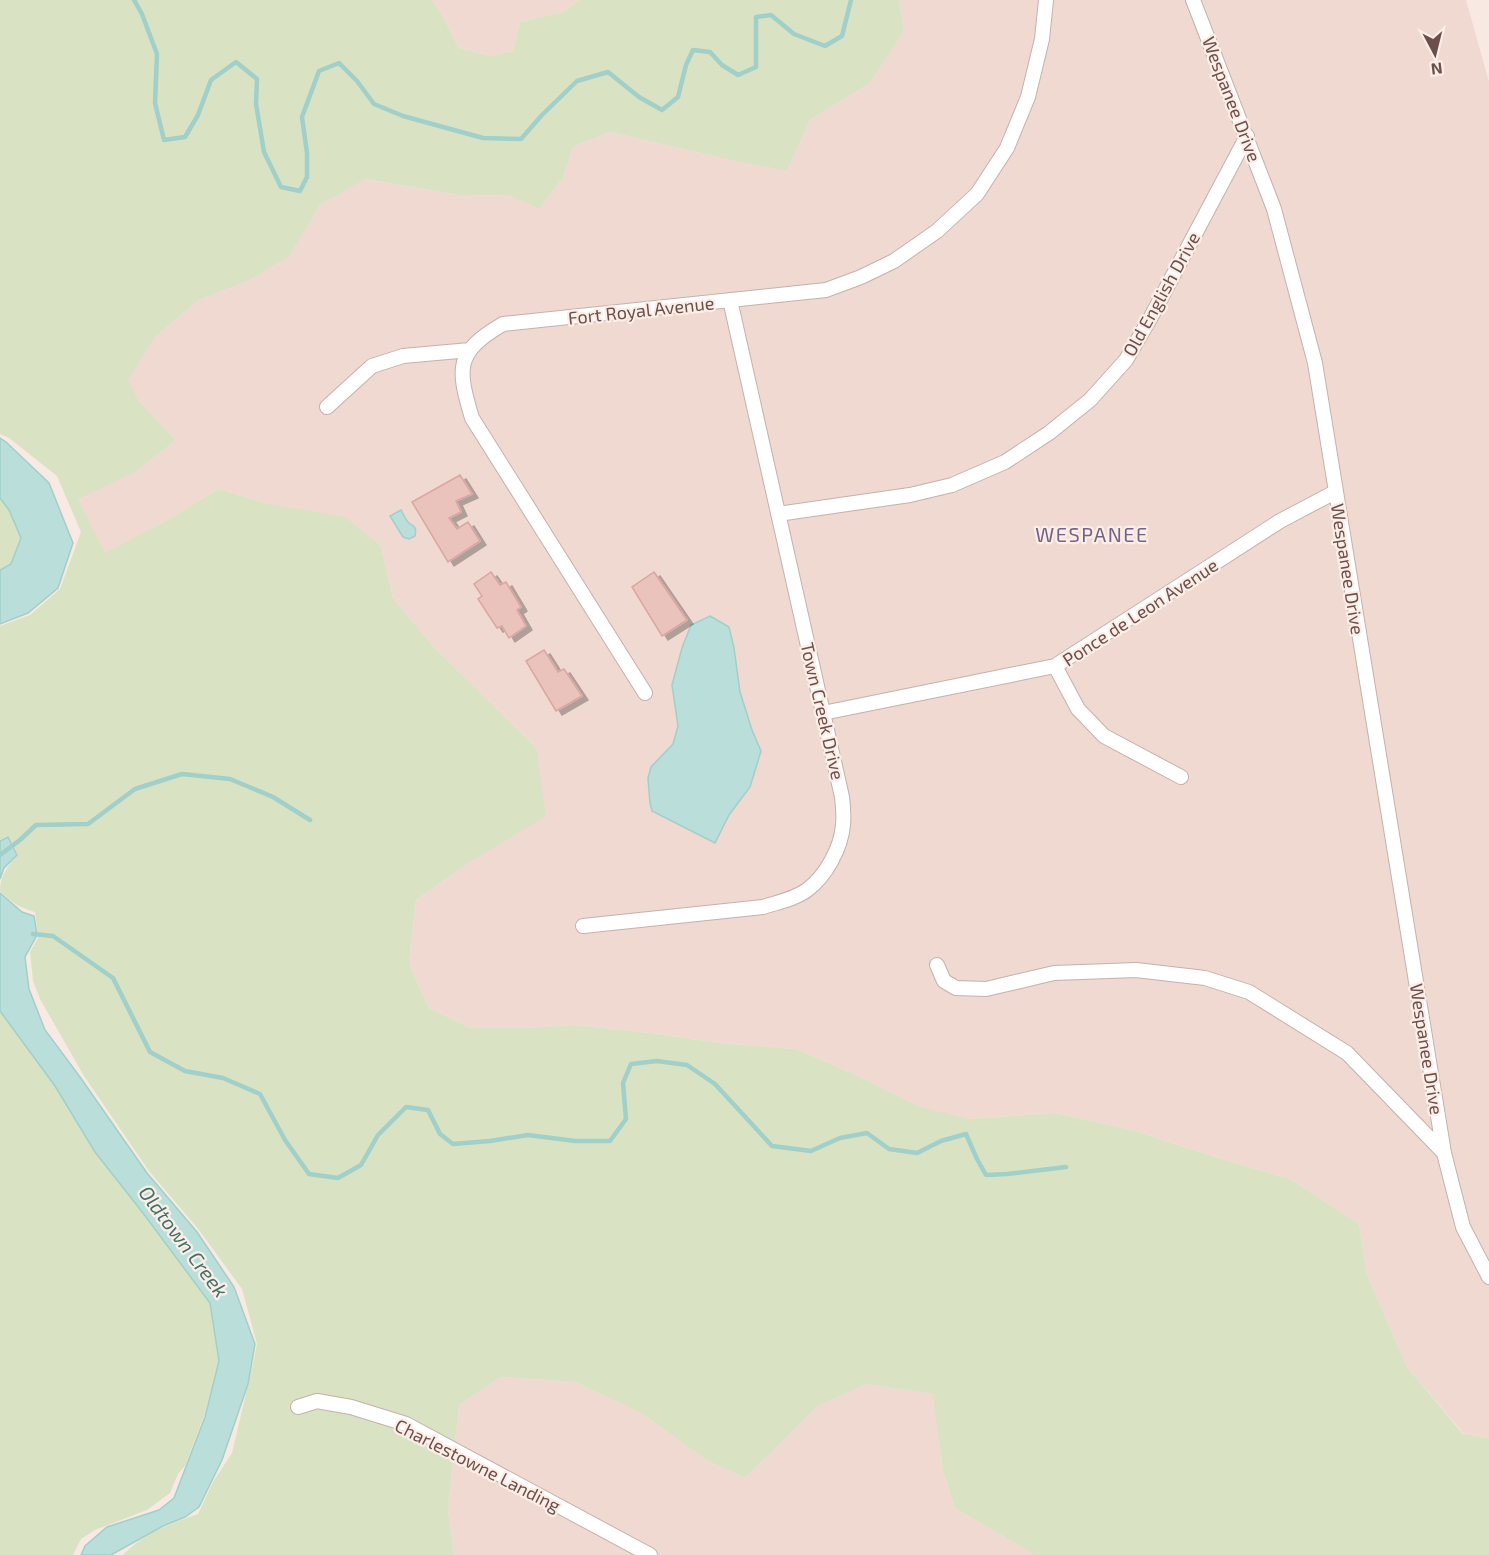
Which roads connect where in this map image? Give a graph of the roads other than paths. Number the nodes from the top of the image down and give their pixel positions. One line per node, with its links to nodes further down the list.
1 (1046, 0): 4 (street, Fort Royal Avenue)
2 (1193, 0): 3 (street, Wespanee Drive)
3 (1247, 136): 7 (street, Wespanee Drive); 8 (street, Old English Drive)
4 (730, 300): 5 (street, Fort Royal Avenue); 8 (street, Town Creek Drive)
5 (470, 350): 6 (street); 10 (street)
6 (327, 407)
7 (1335, 492): 9 (street, Ponce de Leon Avenue); 15 (street, Wespanee Drive)
8 (778, 514): 11 (street, Town Creek Drive)
9 (1055, 666): 11 (street, Ponce de Leon Avenue); 12 (street)
10 (645, 693)
11 (823, 713): 13 (street, Town Creek Drive)
12 (1181, 777)
13 (583, 926)
14 (937, 965): 15 (street)
15 (1444, 1153): 16 (street, Wespanee Drive)
16 (1489, 1277)
17 (298, 1407): 18 (street, Charlestowne Landing)
18 (650, 1555)

